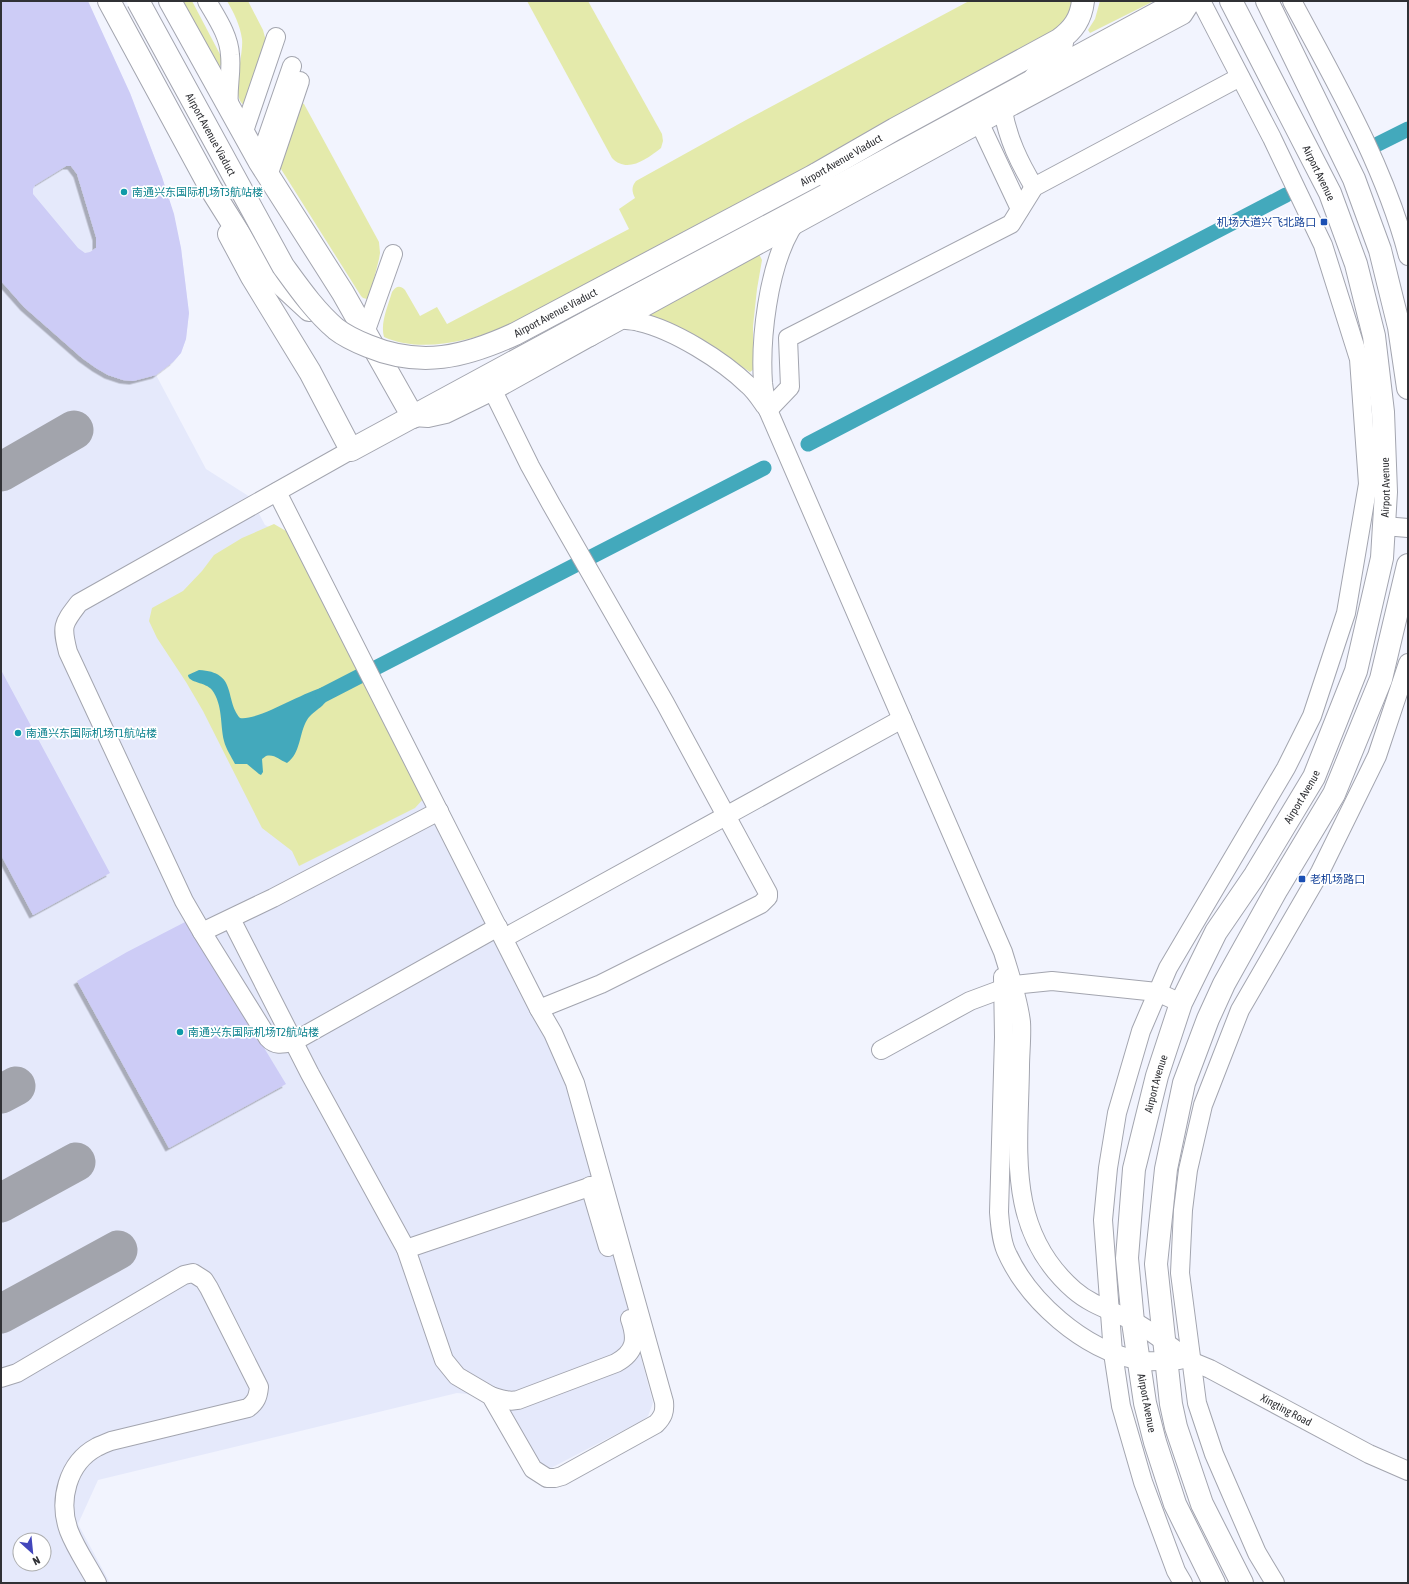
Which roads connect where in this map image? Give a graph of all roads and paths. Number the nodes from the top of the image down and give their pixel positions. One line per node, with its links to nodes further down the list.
1 (102, 1): 39 (main road)
2 (109, 1): 32 (main road, bridge)
3 (138, 1): 32 (main road, Airport Avenue Viaduct, bridge)
4 (170, 1): 16 (main road)
5 (207, 1): 16 (street)
6 (1083, 1): 13 (main road, Airport Avenue Viaduct)
7 (1180, 1): 15 (main road)
8 (1192, 1): 17 (street)
9 (1201, 1): 14 (street)
10 (1231, 1): 41 (main road, Airport Avenue)
11 (1267, 1): 27 (main road)
12 (1292, 1): 26 (street)
13 (1069, 33): 15 (main road); 21 (main road, Airport Avenue Viaduct)
14 (1240, 77): 22 (street); 52 (street)
15 (1031, 83): 19 (main road)
16 (230, 110): 20 (main road)
17 (1003, 111): 18 (street); 22 (street)
18 (980, 124): 24 (street); 25 (street)
19 (946, 128): 21 (main road); 23 (main road)
20 (255, 154): 20 (street); 34 (main road)
21 (815, 175): 32 (main road, Airport Avenue Viaduct, bridge)
22 (1034, 187): 24 (street)
23 (832, 189): 25 (street); 30 (main road)
24 (1020, 209): 37 (street)
25 (794, 225): 31 (street); 37 (street)
26 (1405, 235): 27 (street); 29 (street)
27 (1380, 250): 35 (main road)
28 (393, 254): 34 (street)
29 (1408, 256)
30 (634, 297): 31 (street); 33 (main road)
31 (618, 319): 33 (street); 37 (street)
32 (337, 329)
33 (584, 332): 36 (street); 38 (main road)
34 (366, 333): 38 (main road)
35 (1408, 388)
36 (494, 390): 38 (street); 47 (street)
37 (768, 410): 45 (street)
38 (413, 417): 39 (main road)
39 (351, 450): 40 (street)
40 (277, 492): 46 (street); 49 (street)
41 (1384, 526): 42 (street); 53 (main road, Airport Avenue)
42 (1408, 528)
43 (1408, 565): 61 (main road)
44 (1408, 663): 63 (street)
45 (902, 719): 47 (street); 51 (street)
46 (439, 811): 48 (street); 50 (street)
47 (725, 816): 50 (street); 54 (street)
48 (231, 919): 49 (street); 55 (street)
49 (202, 932): 55 (street)
50 (501, 932): 54 (street); 55 (street)
51 (1008, 986): 52 (street); 56 (street); 59 (street, Xingting Road); 62 (street)
52 (1157, 992): 53 (street); 59 (street)
53 (1181, 1003): 60 (main road, Airport Avenue)
54 (539, 1009): 57 (street)
55 (293, 1042): 58 (street)
56 (881, 1050)
57 (597, 1184): 58 (street); 66 (street); 66 (street)
58 (406, 1249): 66 (street)
59 (1109, 1311): 60 (street, Xingting Road); 62 (street)
60 (1133, 1322): 61 (street, Xingting Road); 64 (main road, Airport Avenue)
61 (1164, 1351): 63 (street, Xingting Road); 64 (street); 71 (main road)
62 (1113, 1353): 64 (street); 69 (street)
63 (1190, 1360): 67 (street, Xingting Road); 72 (street)
64 (1138, 1361): 70 (main road, Airport Avenue)
65 (1, 1378): 68 (street)
66 (491, 1396)
67 (1408, 1471)
68 (97, 1583)
69 (1183, 1583)
70 (1214, 1583)
71 (1242, 1583)
72 (1274, 1583)

